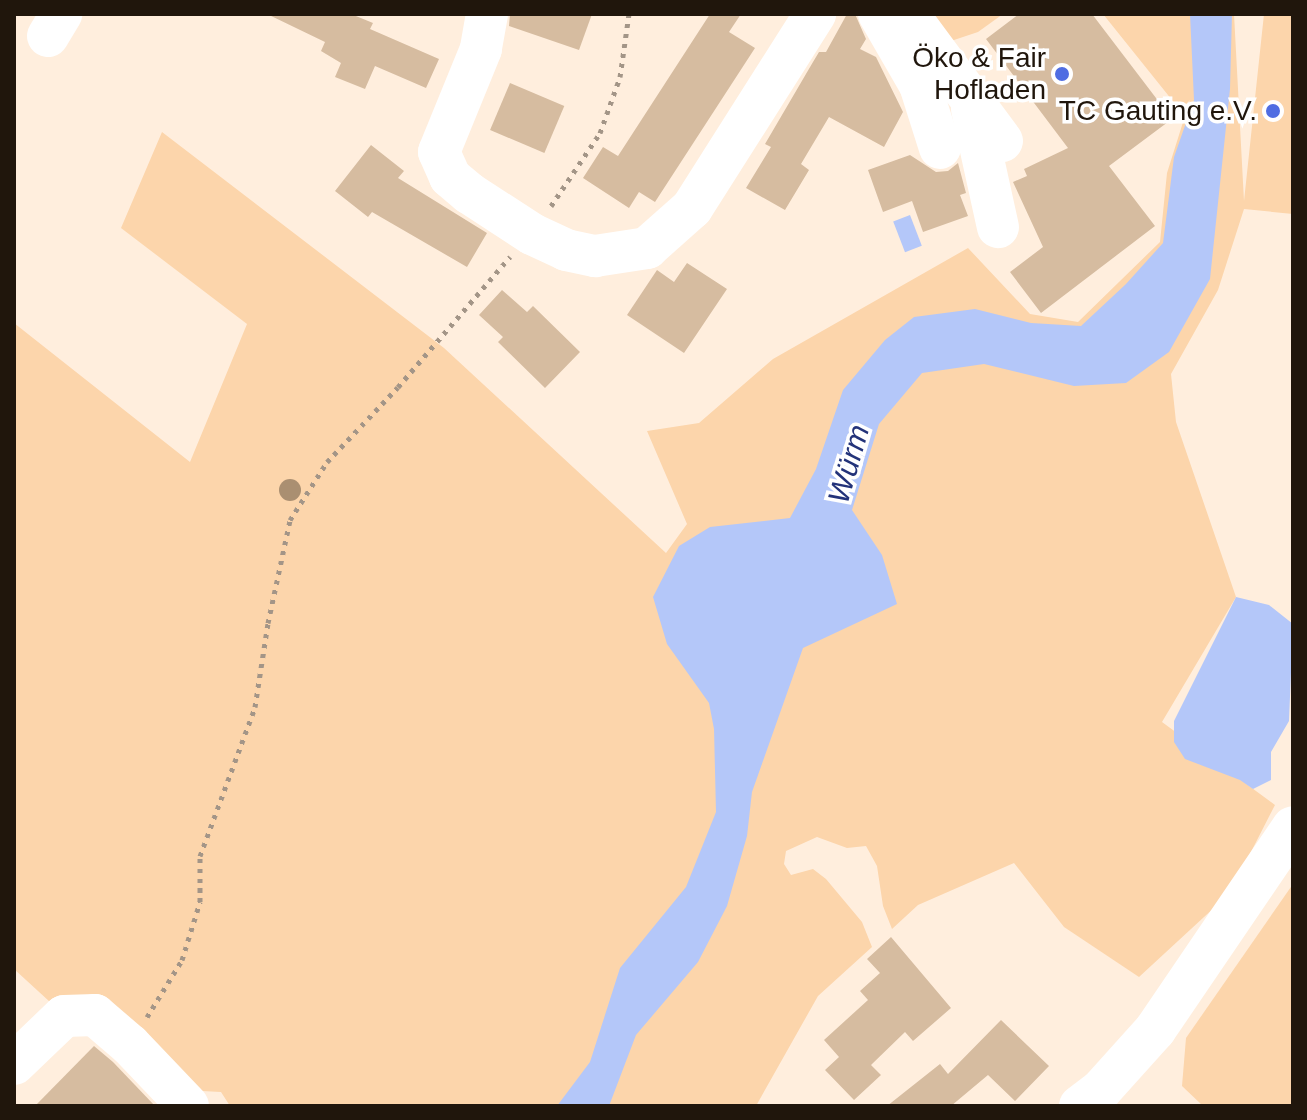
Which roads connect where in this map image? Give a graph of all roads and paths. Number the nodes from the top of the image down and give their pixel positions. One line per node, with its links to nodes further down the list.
1 (487, 14): 10 (street)
2 (629, 14): 10 (path)
3 (815, 14): 10 (street)
4 (879, 14): 8 (street)
5 (908, 14): 6 (street)
6 (968, 93): 7 (street); 9 (street)
7 (1002, 141)
8 (940, 148)
9 (998, 227)
10 (532, 234): 12 (path)
11 (1293, 827): 15 (street)
12 (142, 1025)
13 (14, 1064): 14 (street)
14 (188, 1106)
15 (1080, 1106)

